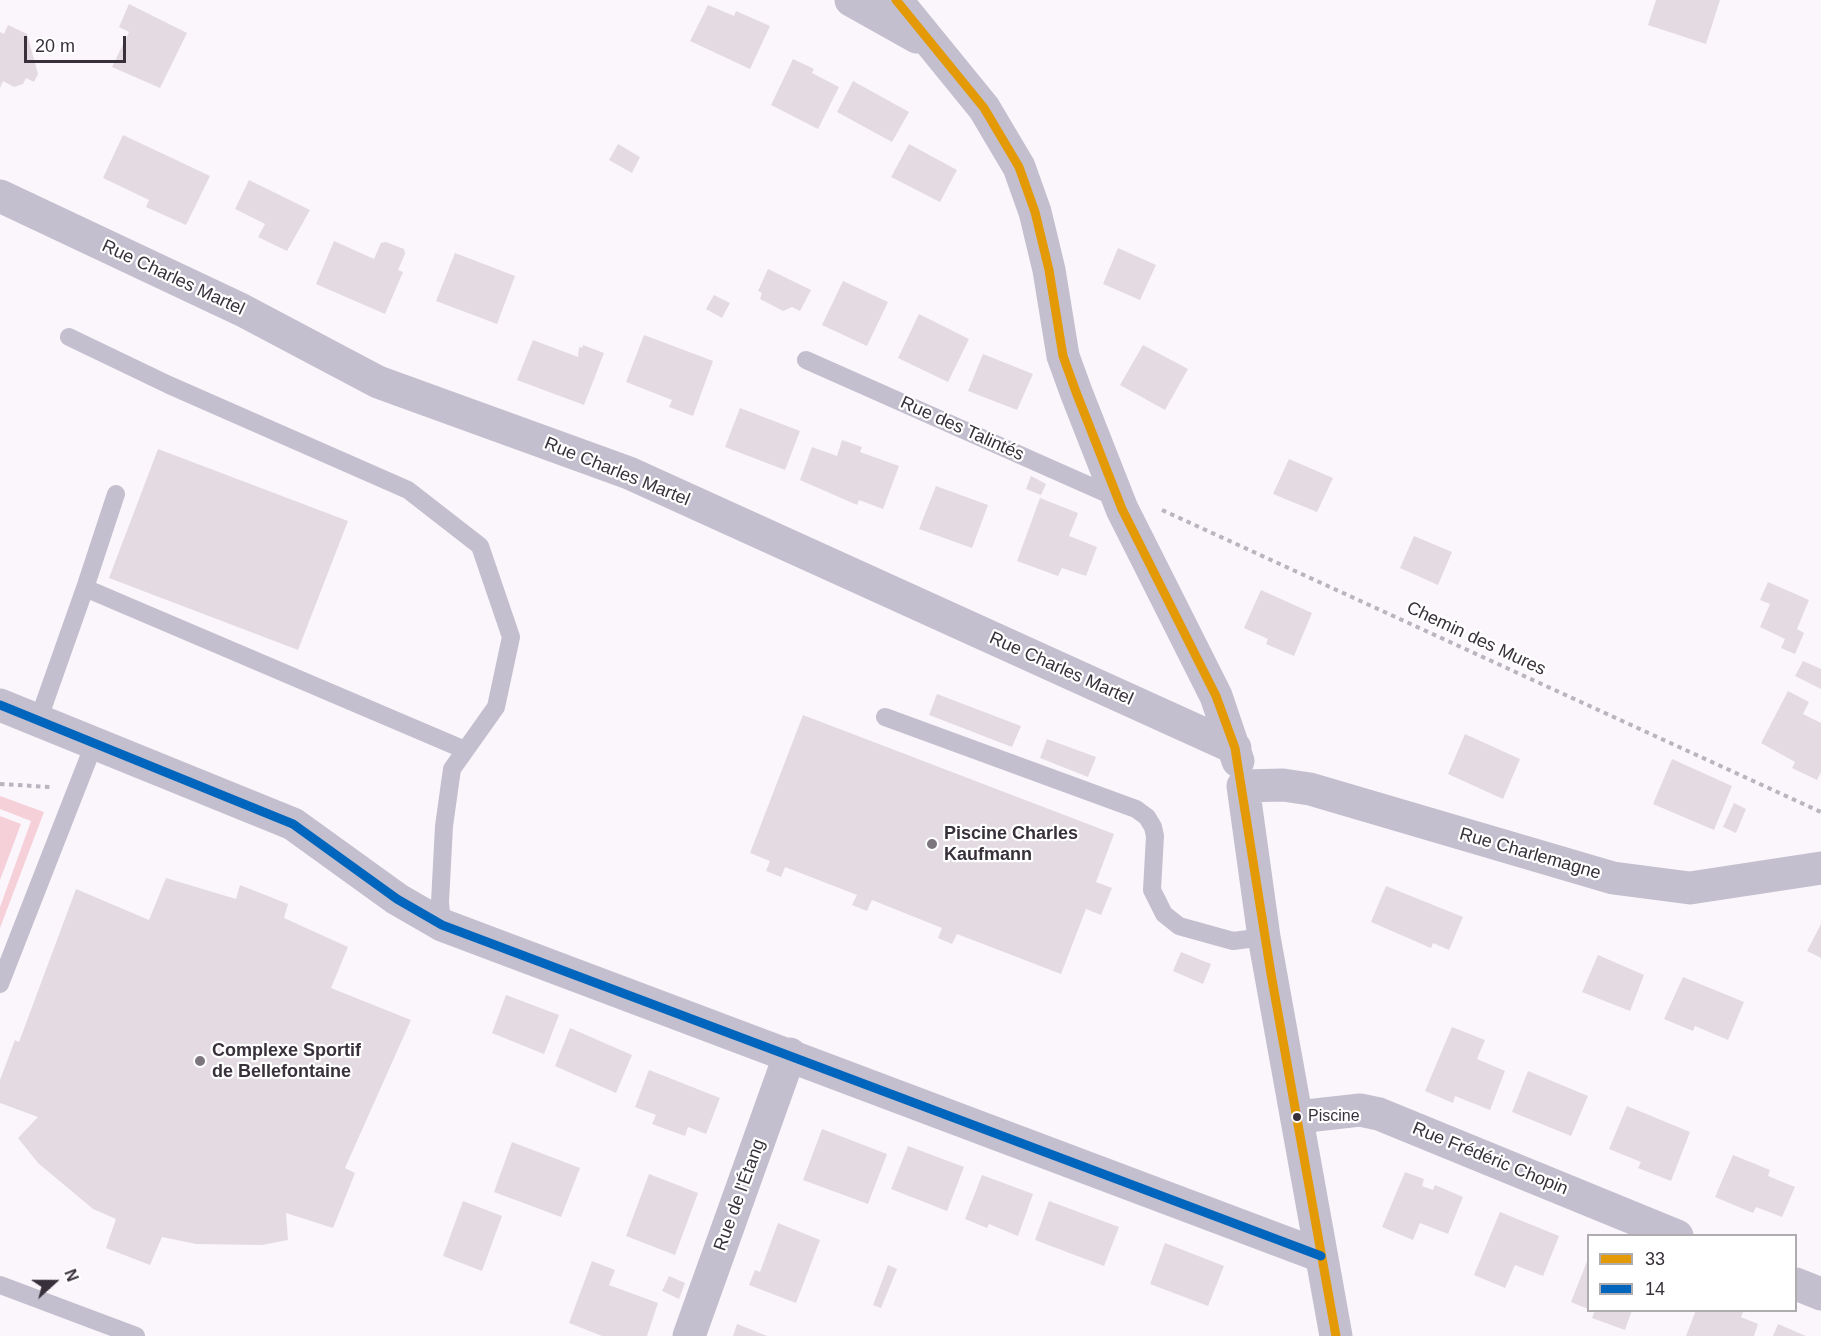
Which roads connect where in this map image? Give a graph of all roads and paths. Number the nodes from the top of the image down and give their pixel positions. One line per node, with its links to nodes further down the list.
1 (851, 0): 3 (street)
2 (896, 0): 3 (street)
3 (935, 46): 8 (street)
4 (0, 196): 14 (street, Rue Charles Martel)
5 (69, 337): 15 (lane)
6 (806, 360): 8 (lane, Rue des Talintés)
7 (116, 494): 9 (lane)
8 (1119, 498): 14 (street); 19 (path, Chemin des Mures)
9 (85, 588): 12 (lane); 15 (lane)
10 (0, 705): 12 (street)
11 (885, 717): 22 (lane)
12 (38, 721): 13 (street)
13 (94, 744): 18 (lane); 21 (street)
14 (1236, 748): 17 (street)
15 (465, 750): 21 (lane)
16 (0, 784): 18 (path)
17 (1243, 786): 20 (street, Rue Charlemagne); 22 (street)
18 (76, 789): 23 (lane)
19 (1821, 812)
20 (1821, 868)
21 (442, 925): 24 (street)
22 (1264, 937): 25 (street)
23 (0, 984)
24 (790, 1054): 27 (street); 32 (street, Rue de l'Étang)
25 (1298, 1117): 26 (street, Rue Frédéric Chopin); 27 (street)
26 (1672, 1234)
27 (1321, 1256): 33 (street)
28 (1797, 1284): 30 (street)
29 (0, 1285): 31 (lane)
30 (1821, 1294)
31 (136, 1336)
32 (689, 1336)
33 (1336, 1336)

